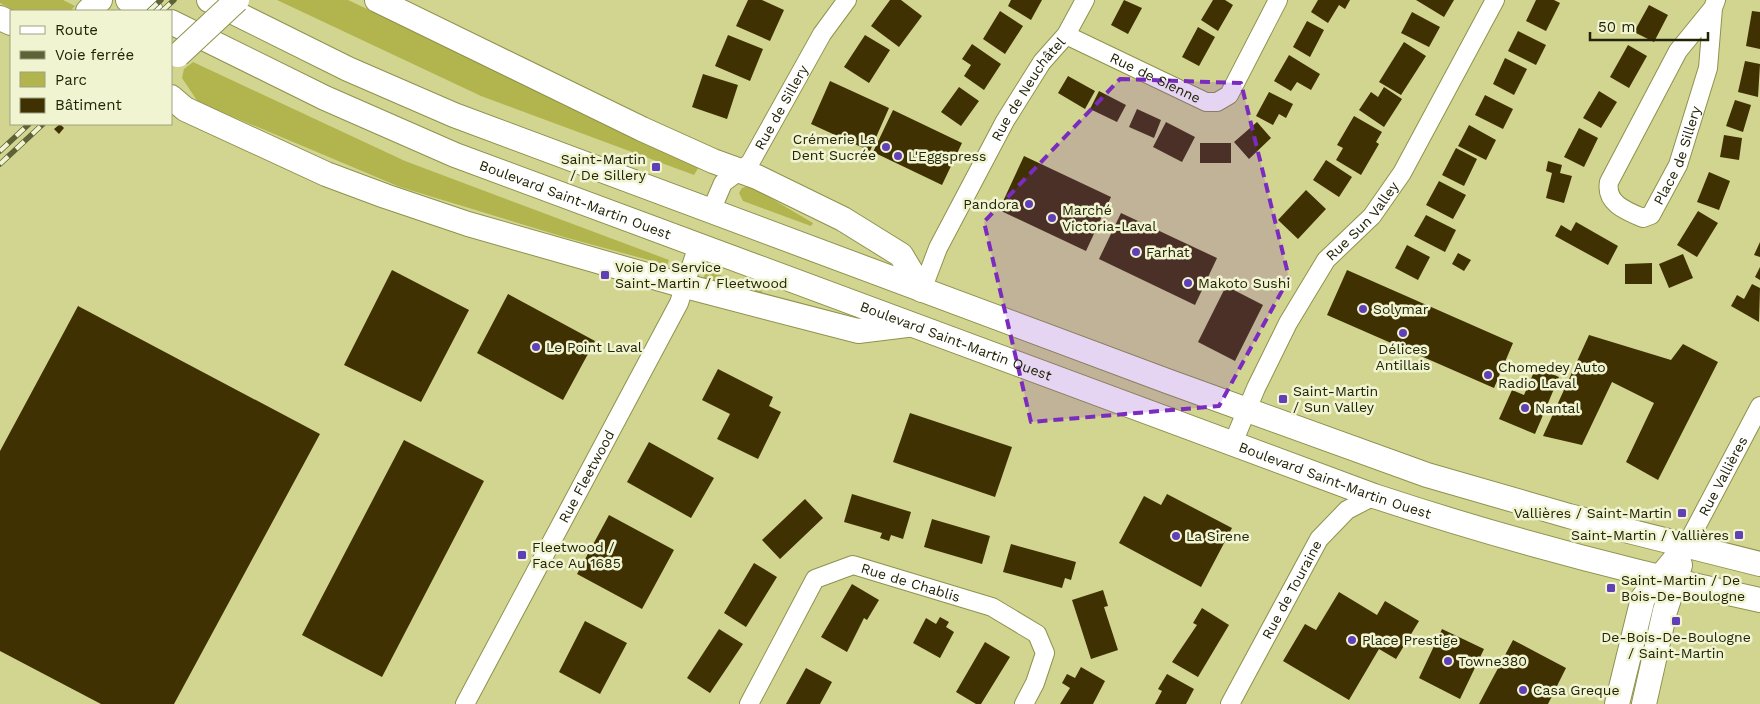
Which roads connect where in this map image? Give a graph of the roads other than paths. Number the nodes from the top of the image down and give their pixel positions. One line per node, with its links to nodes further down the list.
1 (100, 0): 11 (main road)
2 (128, 0): 12 (main road)
3 (209, 0): 18 (main road)
4 (237, 0): 15 (main road, bridge)
5 (377, 0): 17 (main road)
6 (847, 0): 17 (street, Rue de Sillery)
7 (1084, 0): 14 (street, Rue de Neuchâtel)
8 (1278, 0): 14 (street, Rue de Sienne)
9 (1495, 0): 24 (street, Rue Sun Valley)
10 (1714, 4): 10 (street, Place de Sillery)
11 (90, 10)
12 (149, 10)
13 (172, 22): 19 (main road, Boulevard Saint-Martin Ouest)
14 (1066, 35): 21 (street, Rue de Neuchâtel)
15 (175, 59)
16 (172, 98): 20 (main road)
17 (739, 170): 18 (street, Rue de Sillery); 21 (main road)
18 (711, 211): 21 (main road)
19 (698, 245): 20 (street, Rue Fleetwood); 22 (main road, Boulevard Saint-Martin Ouest)
20 (685, 286): 22 (main road); 31 (street, Rue Fleetwood)
21 (922, 290): 24 (main road)
22 (911, 324): 25 (main road, Boulevard Saint-Martin Ouest)
23 (1760, 406): 27 (street, Rue Vallières)
24 (1246, 410): 25 (street, Rue Sun Valley); 27 (main road)
25 (1233, 443): 26 (main road, Boulevard Saint-Martin Ouest)
26 (1374, 496): 29 (main road, Boulevard Saint-Martin Ouest); 34 (street, Rue de Touraine)
27 (1686, 546): 28 (main road); 29 (main road)
28 (1760, 564)
29 (1667, 579): 30 (main road, Boulevard Saint-Martin Ouest); 35 (main road); 36 (main road)
30 (1760, 600)
31 (465, 704)
32 (749, 704): 33 (street, Rue de Chablis)
33 (1024, 704)
34 (1230, 704)
35 (1617, 704)
36 (1644, 704)

